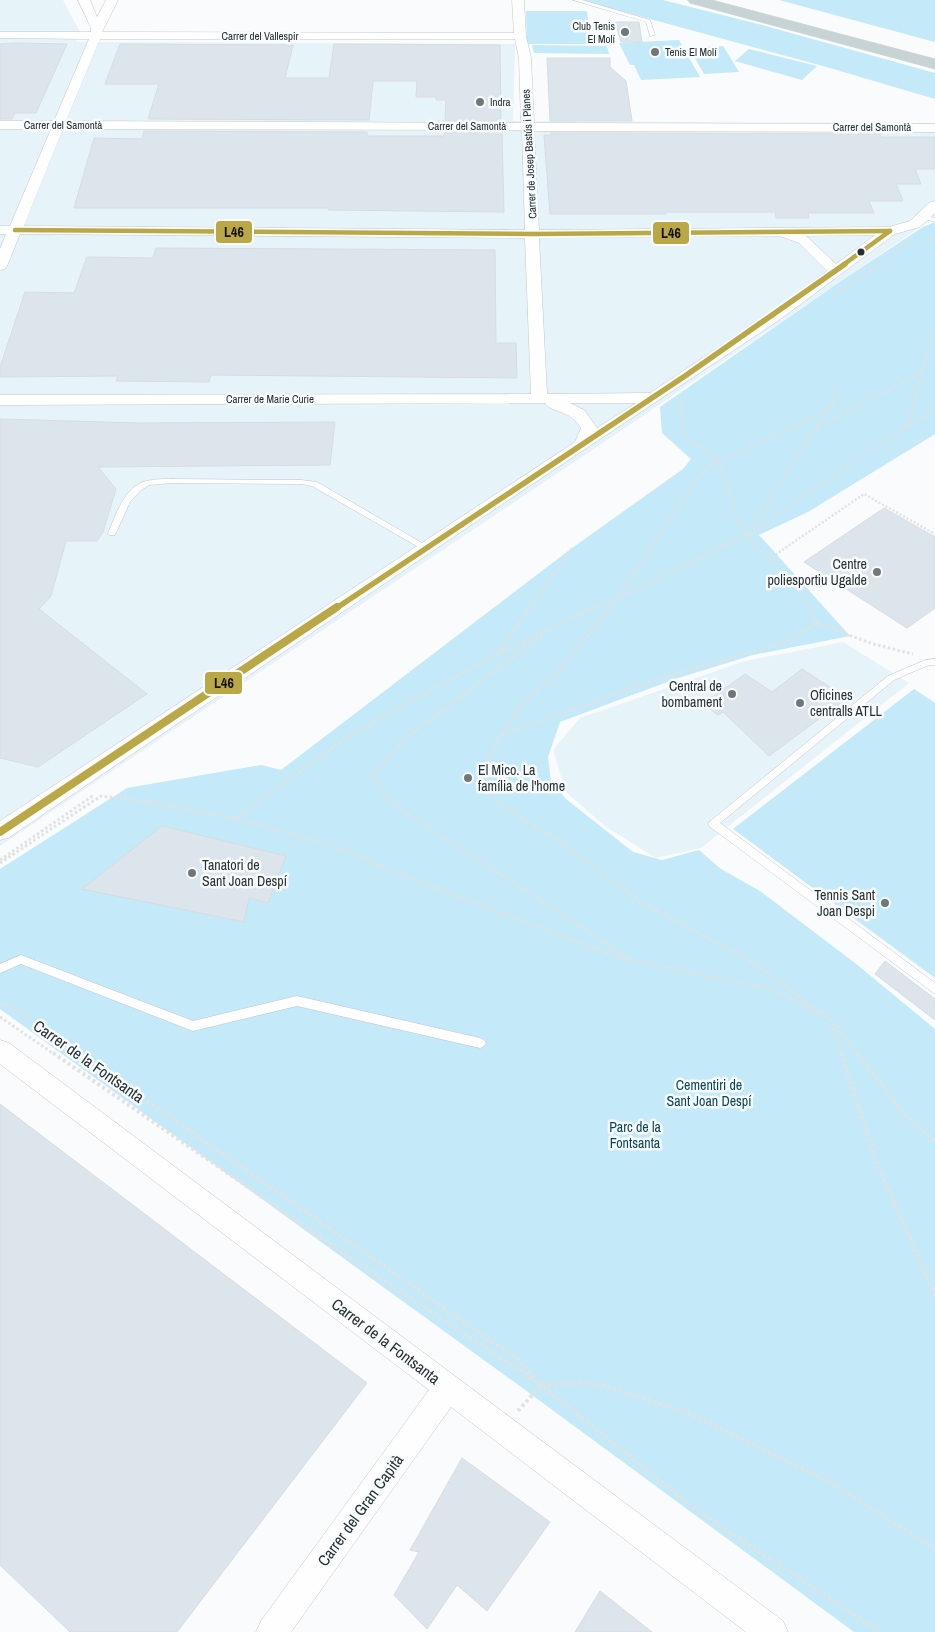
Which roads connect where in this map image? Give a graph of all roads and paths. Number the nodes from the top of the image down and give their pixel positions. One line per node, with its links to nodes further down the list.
1 (84, 0): 7 (street)
2 (112, 0): 7 (street)
3 (518, 0): 10 (street, Carrer de Josep Bastús i Planes)
4 (576, 0): 9 (lane)
5 (695, 0): 12 (highway)
6 (748, 0): 11 (highway)
7 (96, 32): 8 (street, Carrer del Vallespir); 10 (street, Carrer del Vallespir); 13 (street)
8 (0, 35)
9 (652, 35)
10 (520, 36): 15 (street, Carrer de Josep Bastús i Planes)
11 (935, 50)
12 (935, 64)
13 (60, 124): 14 (street, Carrer del Samontà); 15 (street, Carrer del Samontà); 20 (street)
14 (0, 125)
15 (526, 126): 16 (street, Carrer del Samontà); 23 (street, Carrer de Josep Bastús i Planes)
16 (935, 128)
17 (935, 205): 18 (street)
18 (929, 218): 22 (street)
19 (0, 230): 20 (street)
20 (15, 230): 23 (street); 24 (street)
21 (776, 231): 22 (street); 23 (street); 25 (street)
22 (890, 231): 25 (street)
23 (533, 234): 30 (street, Carrer de Josep Bastús i Planes)
24 (0, 266)
25 (836, 272): 29 (street)
26 (935, 331): 27 (path)
27 (921, 373): 36 (path); 37 (path)
28 (840, 388): 34 (path)
29 (654, 398): 30 (street, Carrer de Marie Curie); 38 (street)
30 (539, 399): 31 (street, Carrer de Marie Curie); 38 (street, Carrer de Marie Curie)
31 (0, 400)
32 (680, 401): 39 (path)
33 (840, 404): 34 (path)
34 (826, 411): 37 (path); 39 (path)
35 (935, 411): 36 (path)
36 (908, 426): 42 (path)
37 (815, 429): 42 (path)
38 (583, 443): 43 (street)
39 (719, 460): 42 (path); 46 (path)
40 (112, 533): 43 (lane)
41 (935, 534): 45 (path)
42 (746, 535): 45 (path); 46 (path)
43 (425, 548): 54 (street)
44 (572, 548): 49 (path)
45 (769, 559): 47 (path)
46 (618, 596): 48 (path); 52 (path)
47 (817, 623): 50 (path); 52 (path)
48 (547, 630): 49 (path); 56 (path)
49 (498, 653): 53 (path)
50 (917, 655)
51 (935, 662): 58 (lane)
52 (501, 735): 61 (path)
53 (235, 818): 55 (path); 56 (path)
54 (0, 832)
55 (0, 863)
56 (634, 961): 61 (path)
57 (0, 968): 62 (lane)
58 (935, 989)
59 (0, 1004): 66 (path, Carrer de la Fontsanta)
60 (0, 1016): 66 (path)
61 (830, 1019): 64 (path); 65 (path)
62 (480, 1043)
63 (0, 1050): 67 (street, Carrer de la Fontsanta)
64 (935, 1141)
65 (935, 1296)
66 (541, 1385): 68 (path); 69 (path); 72 (path)
67 (448, 1388): 68 (street, Carrer de la Fontsanta); 70 (street, Carrer del Gran Capità)
68 (502, 1428): 71 (street, Carrer de la Fontsanta)
69 (935, 1549)
70 (272, 1632)
71 (772, 1632)
72 (880, 1632)

